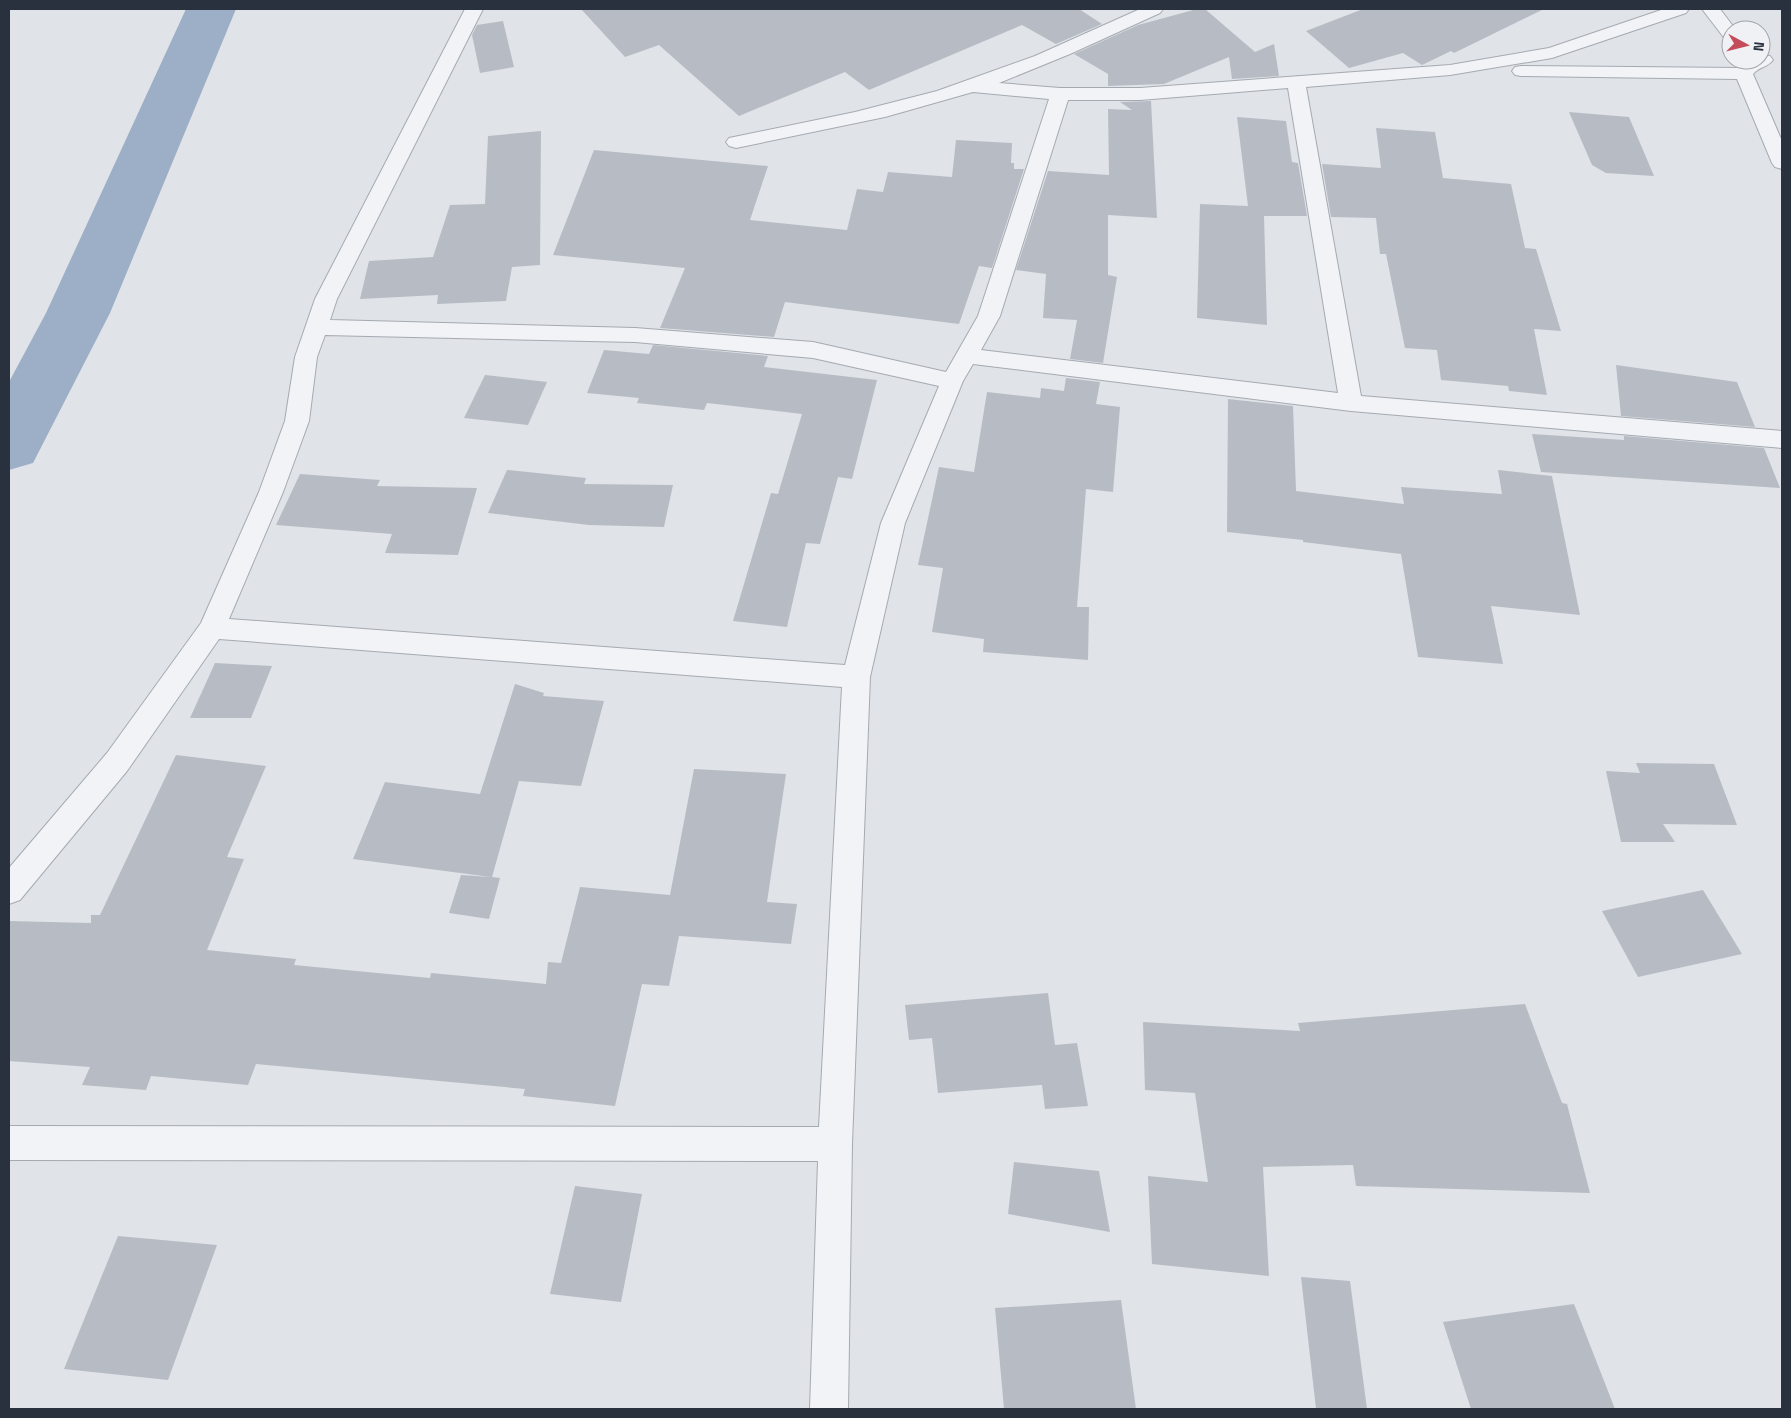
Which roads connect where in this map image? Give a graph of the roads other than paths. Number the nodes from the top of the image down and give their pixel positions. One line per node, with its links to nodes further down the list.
1 (474, 9): 14 (street)
2 (1154, 9): 10 (street)
3 (1680, 9): 6 (street)
4 (1711, 9): 5 (street)
5 (1721, 22)
6 (1450, 70): 8 (street); 9 (street)
7 (1747, 70): 8 (street)
8 (1744, 74): 13 (street)
9 (1296, 82): 11 (street); 17 (street)
10 (971, 86): 11 (street); 12 (street)
11 (1060, 94): 15 (street)
12 (736, 142)
13 (1782, 163)
14 (317, 326): 16 (street); 19 (street)
15 (966, 356): 16 (street); 17 (street)
16 (952, 380): 20 (street)
17 (1351, 403): 18 (street)
18 (1782, 440)
19 (212, 628): 20 (street); 21 (street)
20 (856, 677): 23 (street)
21 (9, 890)
22 (9, 1143): 23 (street)
23 (835, 1144): 24 (street)
24 (829, 1409)

